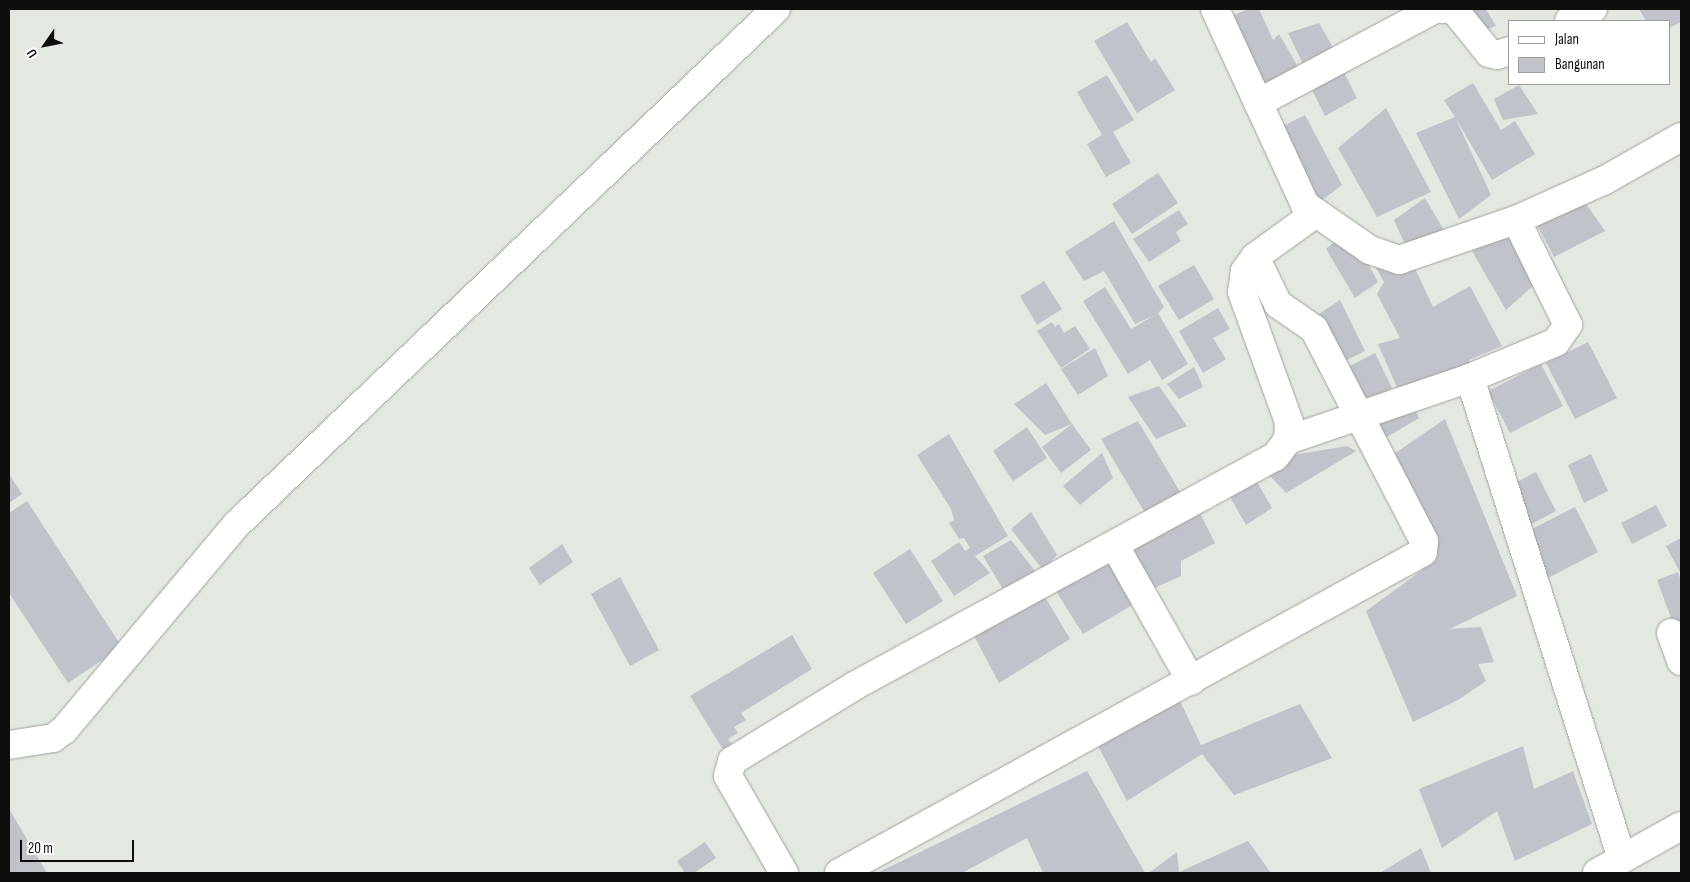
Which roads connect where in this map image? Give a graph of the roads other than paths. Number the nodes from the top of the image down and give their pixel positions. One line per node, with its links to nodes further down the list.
1 (776, 9): 20 (street)
2 (1215, 9): 8 (street)
3 (1442, 9): 8 (street)
4 (1450, 9): 7 (street)
5 (1593, 9): 6 (street)
6 (1570, 20)
7 (1508, 51)
8 (1258, 102): 10 (street)
9 (1681, 137): 11 (street)
10 (1316, 213): 11 (street); 12 (street)
11 (1516, 220): 13 (street)
12 (1254, 256): 14 (street); 15 (street)
13 (1470, 378): 14 (street); 22 (street)
14 (1358, 414): 15 (street); 19 (street)
15 (1288, 440): 16 (street)
16 (1115, 546): 19 (street); 23 (street)
17 (1671, 633): 18 (street)
18 (1681, 661)
19 (1190, 681): 24 (street)
20 (9, 745)
21 (1681, 826): 22 (street)
22 (1622, 859): 25 (street)
23 (784, 873)
24 (839, 873)
25 (1597, 873)

